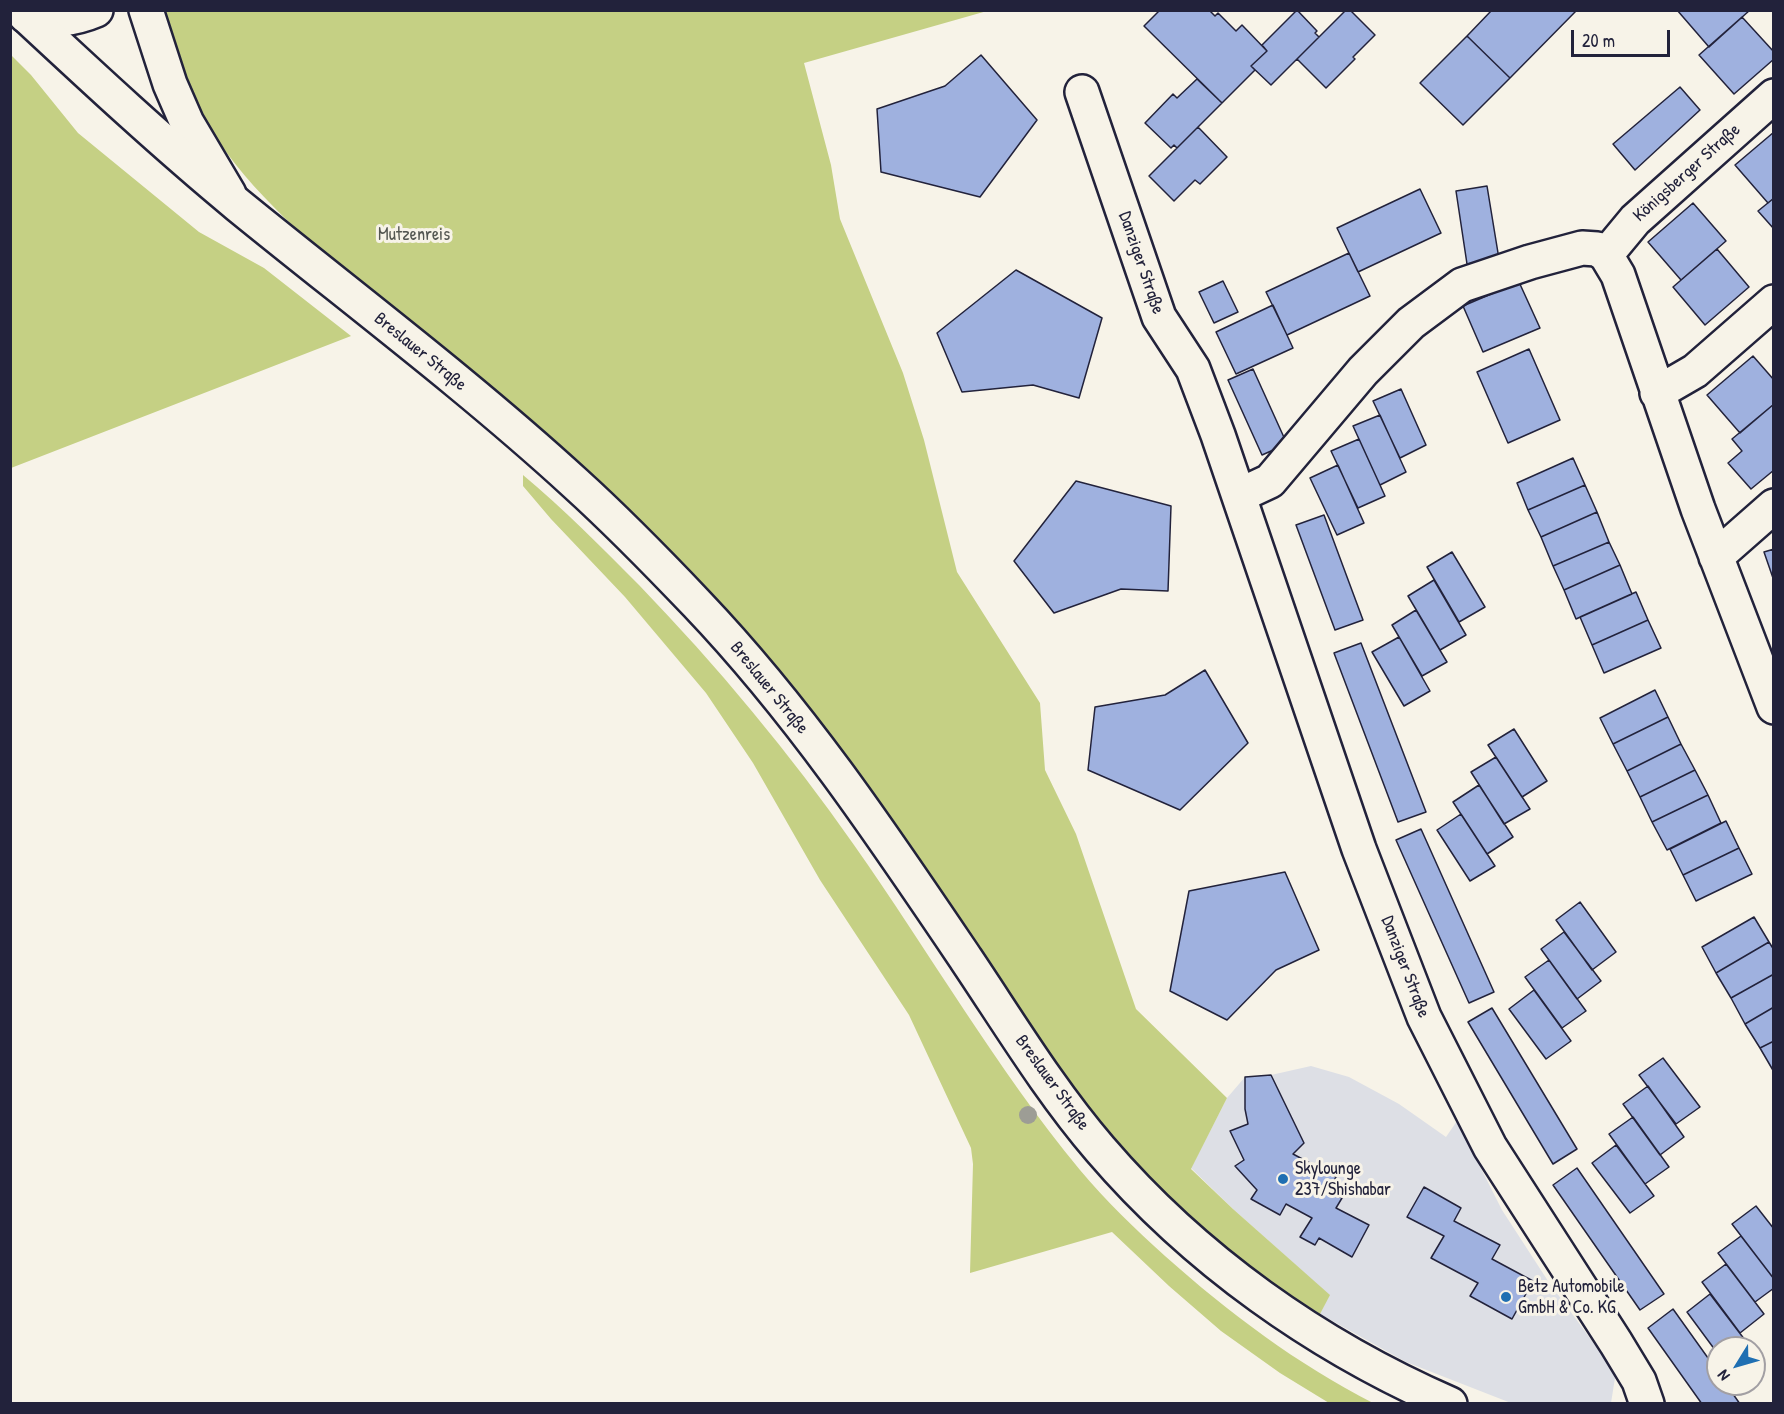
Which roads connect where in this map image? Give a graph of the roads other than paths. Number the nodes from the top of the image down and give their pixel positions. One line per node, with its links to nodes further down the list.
1 (96, 10): 3 (street)
2 (146, 10): 6 (street)
3 (23, 13): 6 (street, Breslauer Straße)
4 (1082, 92): 10 (street, Danziger Straße)
5 (1773, 96): 7 (street, Königsberger Straße)
6 (236, 203): 14 (street, Breslauer Straße)
7 (1606, 255): 9 (street); 10 (street)
8 (1773, 302): 9 (street)
9 (1657, 393): 12 (street)
10 (1240, 495): 15 (street, Danziger Straße)
11 (1773, 506): 12 (street)
12 (1716, 557): 13 (street)
13 (1773, 707)
14 (1450, 1404)
15 (1647, 1404)

